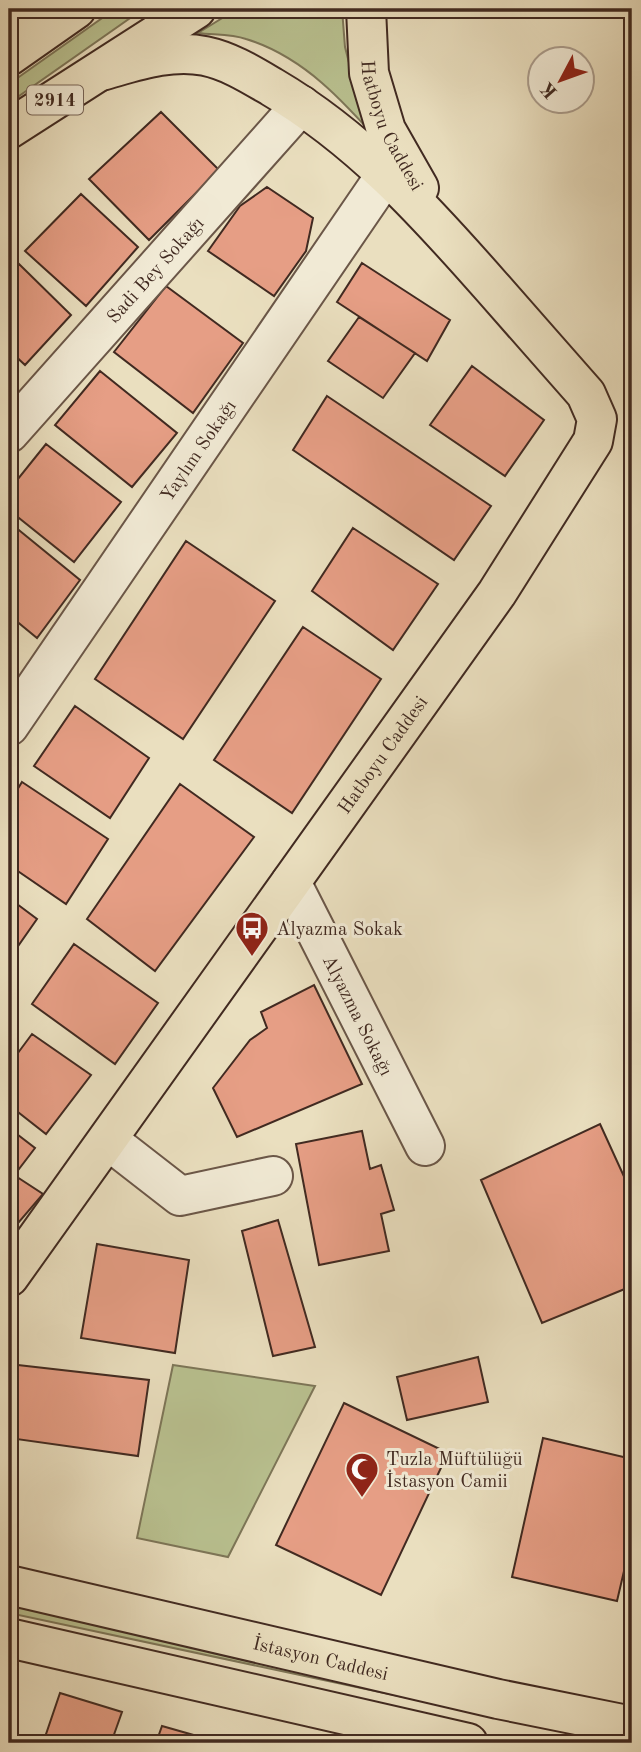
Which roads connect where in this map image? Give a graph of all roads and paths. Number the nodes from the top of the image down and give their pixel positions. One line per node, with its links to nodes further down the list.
1 (30, 9): 5 (main road)
2 (76, 9): 6 (main road)
3 (196, 9): 7 (main road, 2914)
4 (366, 9): 11 (main road, Hatboyu Caddesi)
5 (9, 21)
6 (9, 56)
7 (101, 71): 8 (main road, Hatboyu Caddesi); 9 (main road, 2914)
8 (301, 105): 10 (main road, Hatboyu Caddesi); 12 (street, Sadi Bey Sokağı)
9 (9, 129)
10 (387, 173): 11 (main road, Hatboyu Caddesi); 13 (street, Yaylım Sokağı)
11 (444, 232): 14 (main road, Hatboyu Caddesi)
12 (9, 433)
13 (9, 726)
14 (291, 882): 15 (main road, Hatboyu Caddesi); 16 (street, Alyazma Sokağı)
15 (108, 1140): 17 (street); 18 (main road, Hatboyu Caddesi)
16 (425, 1146)
17 (272, 1176)
18 (9, 1277)
19 (9, 1585): 21 (main road, İstasyon Caddesi)
20 (9, 1638): 22 (main road)
21 (632, 1726)
22 (468, 1743)

